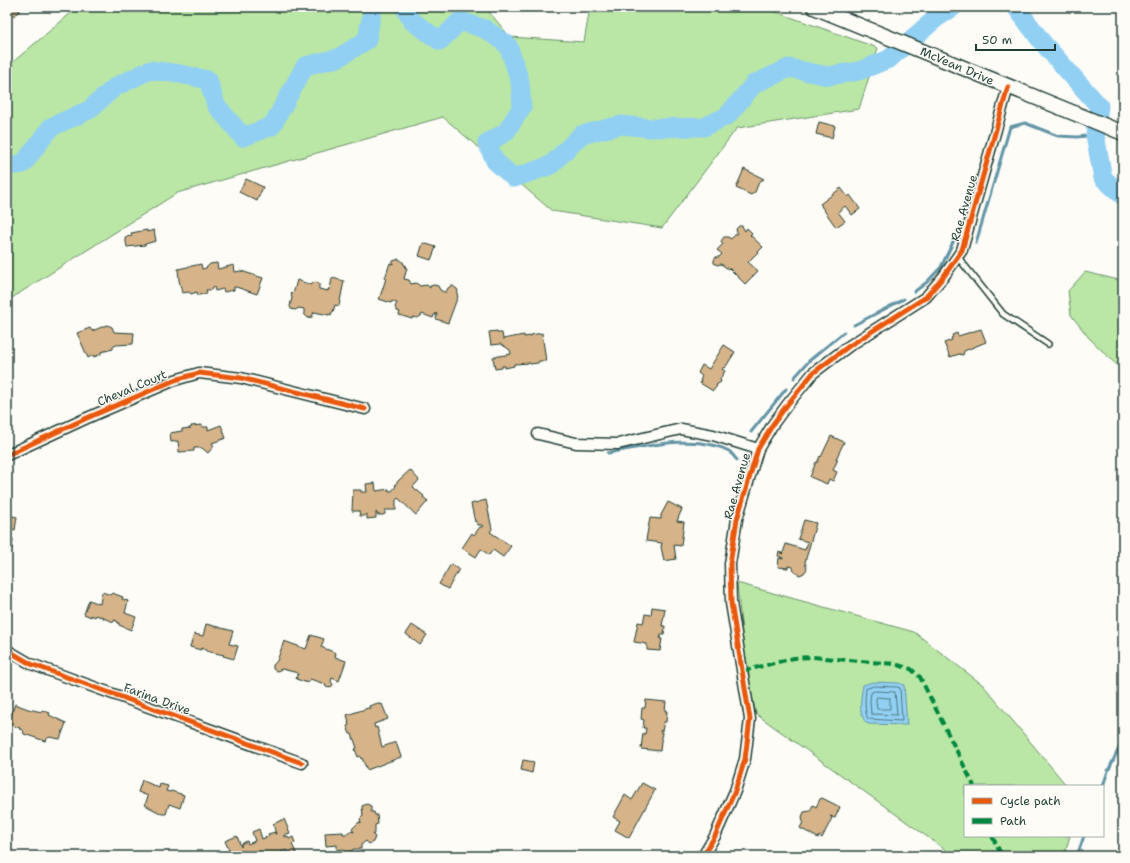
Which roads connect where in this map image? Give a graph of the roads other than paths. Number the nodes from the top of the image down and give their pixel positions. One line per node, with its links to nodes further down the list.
1 (814, 7): 2 (main road, McVean Drive)
2 (1008, 87): 3 (main road, McVean Drive); 4 (street, Rae Avenue)
3 (1123, 133)
4 (958, 256): 5 (lane); 8 (street, Rae Avenue)
5 (1048, 344)
6 (365, 409): 9 (street, Cheval Court)
7 (538, 434): 8 (street)
8 (758, 449): 12 (street, Rae Avenue)
9 (7, 455)
10 (7, 650): 11 (street, Farina Drive)
11 (302, 763)
12 (703, 856)

